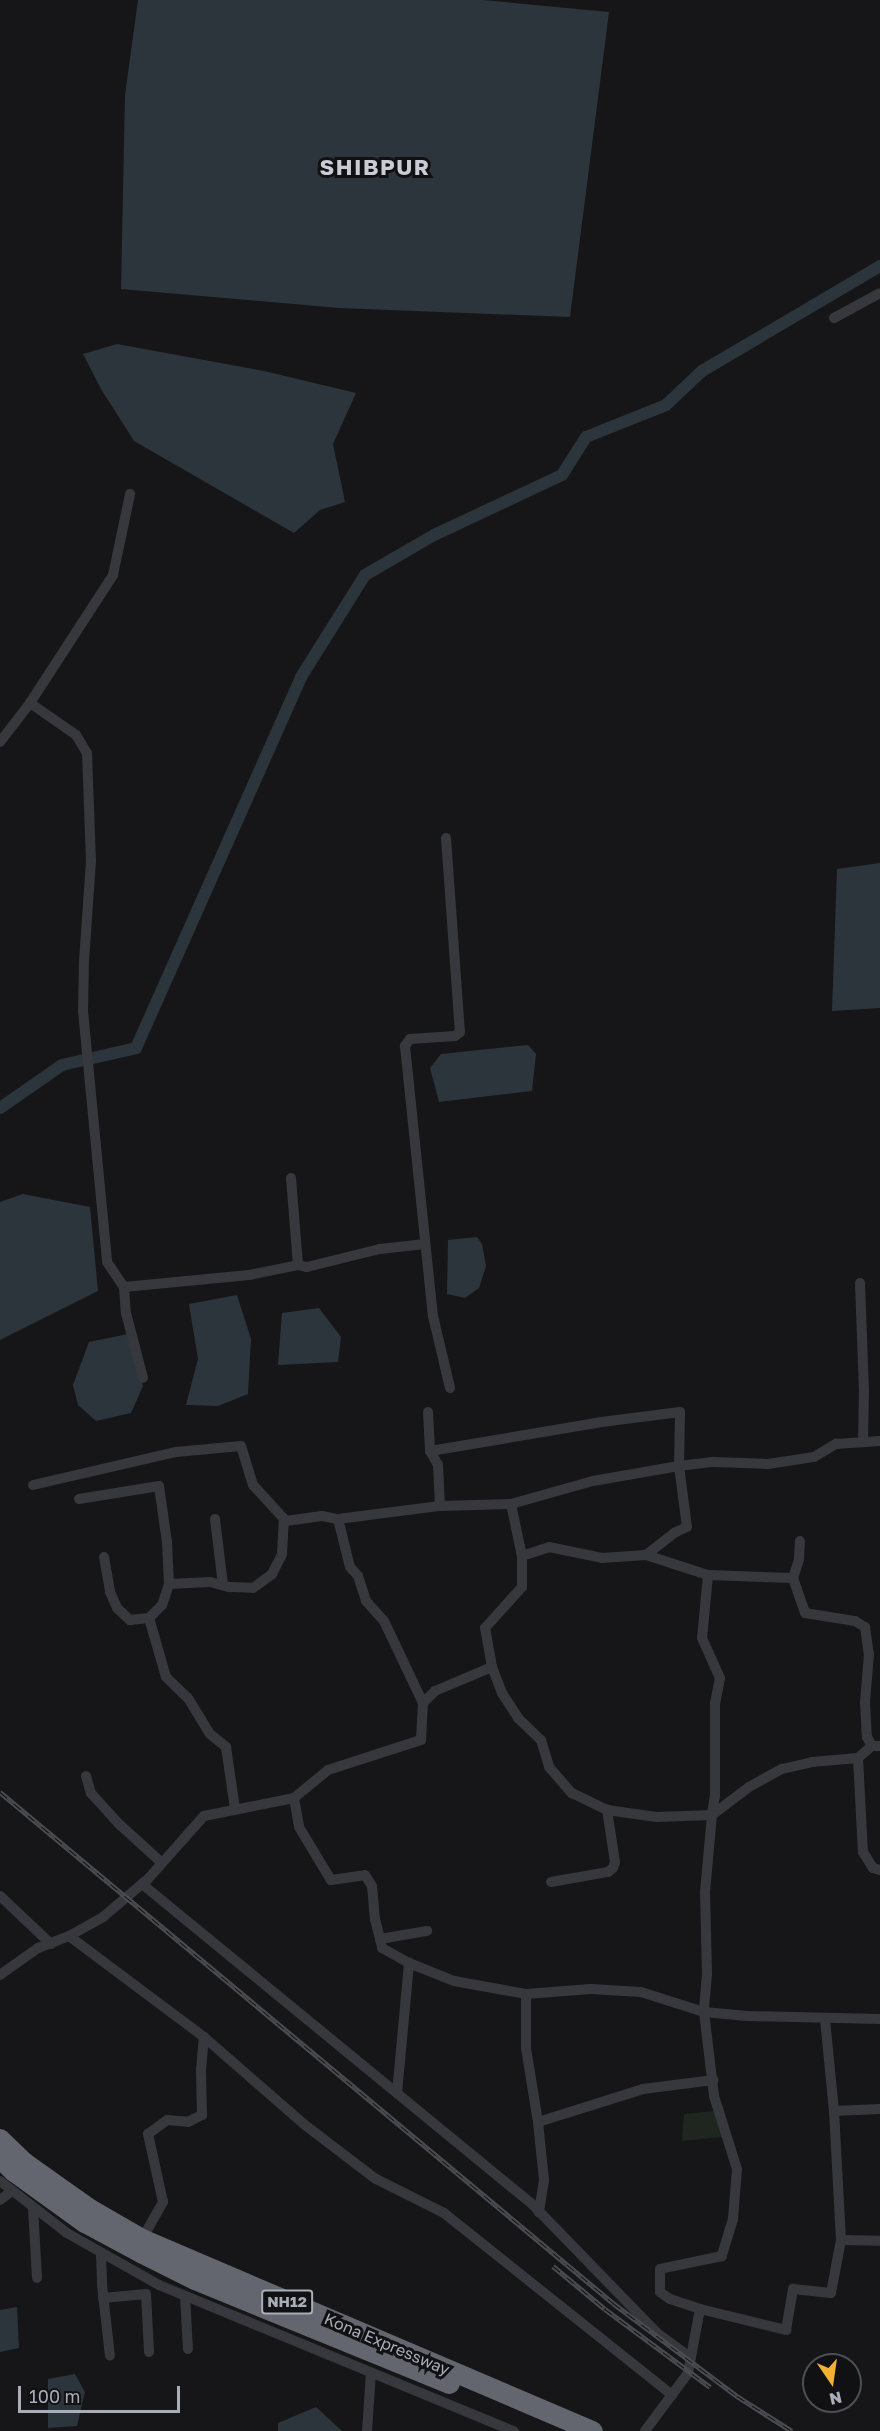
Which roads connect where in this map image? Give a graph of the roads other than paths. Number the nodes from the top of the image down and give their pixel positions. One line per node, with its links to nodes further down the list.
1 (880, 293): 2 (street)
2 (834, 318)
3 (130, 494): 4 (street)
4 (30, 703): 5 (street); 11 (street)
5 (0, 742)
6 (446, 838): 8 (street)
7 (291, 1178): 9 (street)
8 (425, 1244): 9 (street); 13 (street)
9 (298, 1265): 11 (street)
10 (860, 1283): 16 (street)
11 (124, 1287): 12 (street)
12 (142, 1378)
13 (450, 1388)
14 (428, 1412): 17 (street)
15 (880, 1441): 16 (street)
16 (862, 1442): 18 (street)
17 (430, 1451): 18 (street); 22 (street)
18 (680, 1466): 21 (street); 27 (street)
19 (33, 1485): 24 (street)
20 (79, 1499): 32 (street)
21 (511, 1504): 22 (street); 28 (street)
22 (441, 1506): 25 (street)
23 (215, 1519): 33 (street)
24 (284, 1519): 25 (street); 33 (street)
25 (338, 1519): 36 (street)
26 (800, 1541): 31 (street)
27 (646, 1555): 28 (street); 30 (street)
28 (522, 1556): 35 (street)
29 (104, 1557): 34 (street)
30 (708, 1575): 31 (street); 43 (street)
31 (793, 1578): 37 (street)
32 (169, 1584): 33 (street); 34 (street)
33 (223, 1585)
34 (149, 1618): 41 (street)
35 (492, 1667): 36 (street); 42 (street)
36 (423, 1703): 40 (street)
37 (876, 1746): 38 (street)
38 (858, 1758): 43 (street); 45 (street)
39 (86, 1776): 44 (street)
40 (294, 1798): 41 (street); 51 (street)
41 (235, 1809): 44 (street)
42 (607, 1810): 43 (street); 46 (street)
43 (712, 1815): 56 (street)
44 (162, 1863): 47 (street)
45 (880, 1870)
46 (551, 1882)
47 (142, 1884): 50 (street); 61 (street)
48 (0, 1896): 52 (street)
49 (427, 1931): 51 (street)
50 (69, 1936): 52 (street); 59 (street)
51 (380, 1939): 53 (street)
52 (51, 1944): 54 (street)
53 (409, 1963): 55 (street); 61 (street)
54 (0, 1975)
55 (526, 1994): 56 (street); 64 (street)
56 (704, 2012): 58 (street); 60 (street)
57 (880, 2019): 58 (street)
58 (825, 2020): 63 (street)
59 (204, 2037): 72 (street); 85 (street)
60 (712, 2080): 64 (street); 79 (street)
61 (397, 2093): 71 (street)
62 (880, 2109): 63 (street)
63 (834, 2111): 73 (street)
64 (538, 2122): 71 (street)
65 (0, 2139): 72 (highway, Kona Expressway / NH12)
66 (0, 2158): 88 (highway, Kona Expressway / NH12)
67 (0, 2181): 68 (street)
68 (12, 2191): 69 (street); 70 (street)
69 (0, 2200)
70 (33, 2208): 75 (street); 76 (street)
71 (539, 2213): 83 (street)
72 (142, 2239): 89 (highway, Kona Expressway / NH12)
73 (841, 2240): 74 (street); 79 (street)
74 (880, 2241)
75 (101, 2253): 77 (street); 78 (street)
76 (37, 2278)
77 (185, 2296): 80 (street); 84 (street)
78 (103, 2298): 81 (street); 82 (street)
79 (700, 2309): 83 (street)
80 (188, 2349)
81 (149, 2352)
82 (110, 2356)
83 (691, 2358): 85 (street)
84 (371, 2373): 86 (street); 87 (street)
85 (672, 2395): 90 (street)
86 (368, 2431)
87 (514, 2431)
88 (567, 2431)
89 (593, 2431)
90 (645, 2431)

